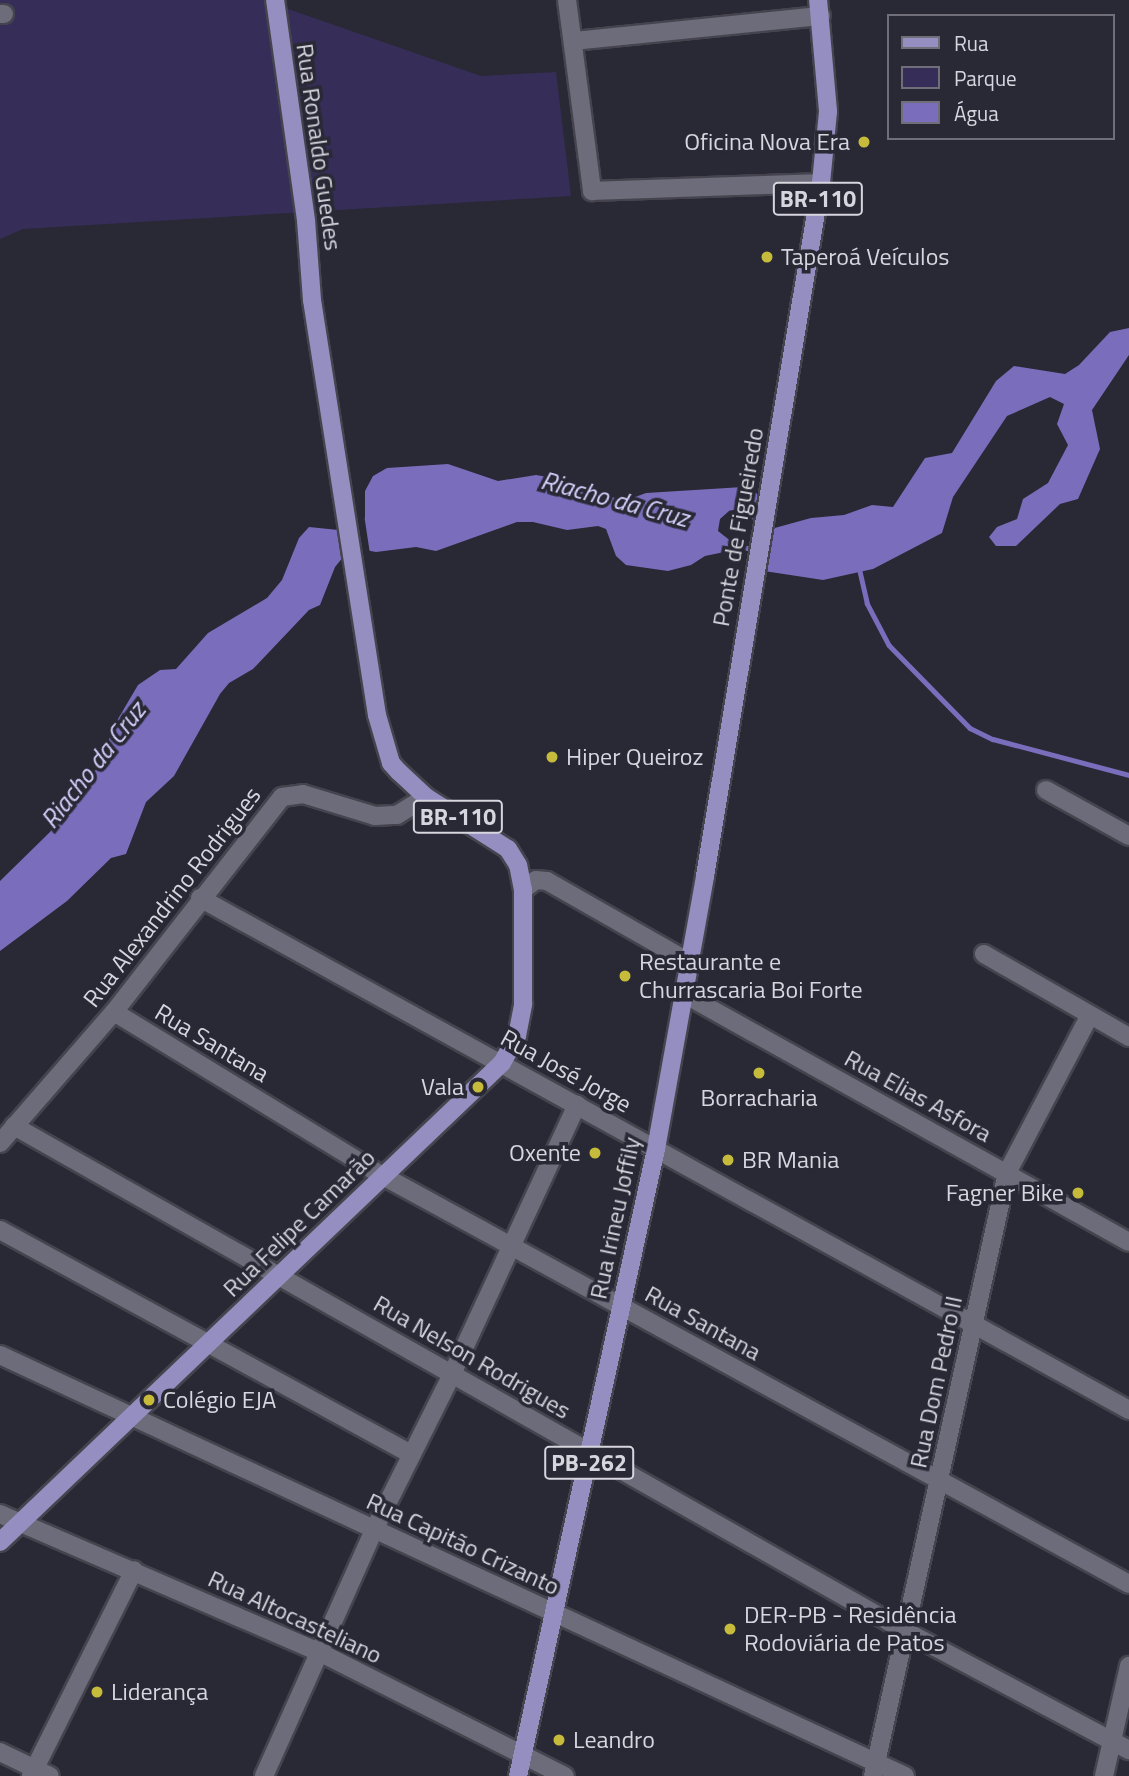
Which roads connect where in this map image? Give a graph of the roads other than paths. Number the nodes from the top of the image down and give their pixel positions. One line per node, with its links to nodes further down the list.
1 (275, 0): 8 (main road, Rua Ronaldo Guedes / BR-110)
2 (567, 0): 4 (street)
3 (820, 8): 4 (street); 5 (main road, BR-110)
4 (574, 41): 5 (street)
5 (821, 183): 6 (main road, Ponte de Figueiredo / BR-110)
6 (739, 667): 13 (main road, Rua Irineu Joffily / BR-110)
7 (1046, 790): 9 (street)
8 (426, 797): 10 (main road, BR-110); 11 (street, Rua Alexandrino Rodrigues)
9 (1129, 836)
10 (523, 890): 13 (street); 18 (main road, Rua Felipe Camarão)
11 (200, 898): 15 (street, Rua Alexandrino Rodrigues); 18 (street, Rua José Jorge)
12 (984, 954): 16 (street)
13 (689, 962): 14 (main road, Rua Irineu Joffily / BR-110)
14 (684, 994): 22 (main road, Rua Irineu Joffily / PB-262); 23 (street, Rua Elias Asfora)
15 (114, 1012): 20 (street, Rua Alexandrino Rodrigues); 24 (street, Rua Santana)
16 (1090, 1015): 17 (street); 23 (street, Rua Dom Pedro II)
17 (1129, 1037)
18 (502, 1063): 19 (street, Rua José Jorge); 24 (main road, Rua Felipe Camarão)
19 (577, 1105): 22 (street, Rua José Jorge); 27 (street)
20 (14, 1126): 21 (street, Rua Alexandrino Rodrigues); 28 (street, Rua Nelson Rodrigues)
21 (0, 1143)
22 (656, 1149): 29 (main road, Rua Irineu Joffily / PB-262); 30 (street, Rua José Jorge)
23 (1007, 1173): 26 (street, Rua Elias Asfora); 30 (street, Rua Dom Pedro II)
24 (383, 1176): 27 (street, Rua Santana); 28 (main road, Rua Felipe Camarão)
25 (0, 1230): 31 (street)
26 (1129, 1242)
27 (511, 1246): 29 (street, Rua Santana); 33 (street)
28 (278, 1276): 31 (main road, Rua Felipe Camarão); 33 (street, Rua Nelson Rodrigues)
29 (621, 1306): 36 (main road, Rua Irineu Joffily / PB-262); 38 (street, Rua Santana)
30 (973, 1325): 34 (street, Rua José Jorge); 38 (street, Rua Dom Pedro II)
31 (209, 1343): 35 (main road, Rua Felipe Camarão); 37 (street)
32 (0, 1355): 35 (street, Rua Capitão Crizanto)
33 (452, 1374): 36 (street, Rua Nelson Rodrigues); 37 (street)
34 (1129, 1409)
35 (131, 1416): 40 (main road, Rua Felipe Camarão); 41 (street, Rua Capitão Crizanto)
36 (591, 1453): 45 (main road, Rua Irineu Joffily / PB-262); 46 (street, Rua Nelson Rodrigues)
37 (412, 1455): 41 (street)
38 (940, 1480): 44 (street, Rua Santana); 46 (street, Rua Dom Pedro II)
39 (0, 1514): 40 (street, Rua Altocasteliano)
40 (20, 1523): 42 (main road, Rua Felipe Camarão); 43 (street, Rua Altocasteliano)
41 (374, 1530): 45 (street, Rua Capitão Crizanto); 47 (street)
42 (0, 1542)
43 (134, 1570): 47 (street, Rua Altocasteliano); 54 (street)
44 (1129, 1584)
45 (554, 1614): 52 (main road, Rua Irineu Joffily / PB-262); 53 (street, Rua Capitão Crizanto)
46 (905, 1631): 49 (street, Rua Nelson Rodrigues); 53 (street, Rua Dom Pedro II)
47 (321, 1653): 52 (street, Rua Altocasteliano); 55 (street)
48 (1129, 1666): 49 (street)
49 (1112, 1742): 50 (street, Rua Nelson Rodrigues); 59 (street)
50 (1129, 1750)
51 (0, 1752): 54 (street)
52 (523, 1756): 56 (main road, Rua Irineu Joffily / PB-262); 57 (street, Rua Altocasteliano)
53 (875, 1770): 58 (street, Rua Capitão Crizanto)
54 (39, 1774)
55 (264, 1776)
56 (518, 1776)
57 (565, 1776)
58 (905, 1776)
59 (1104, 1776)

